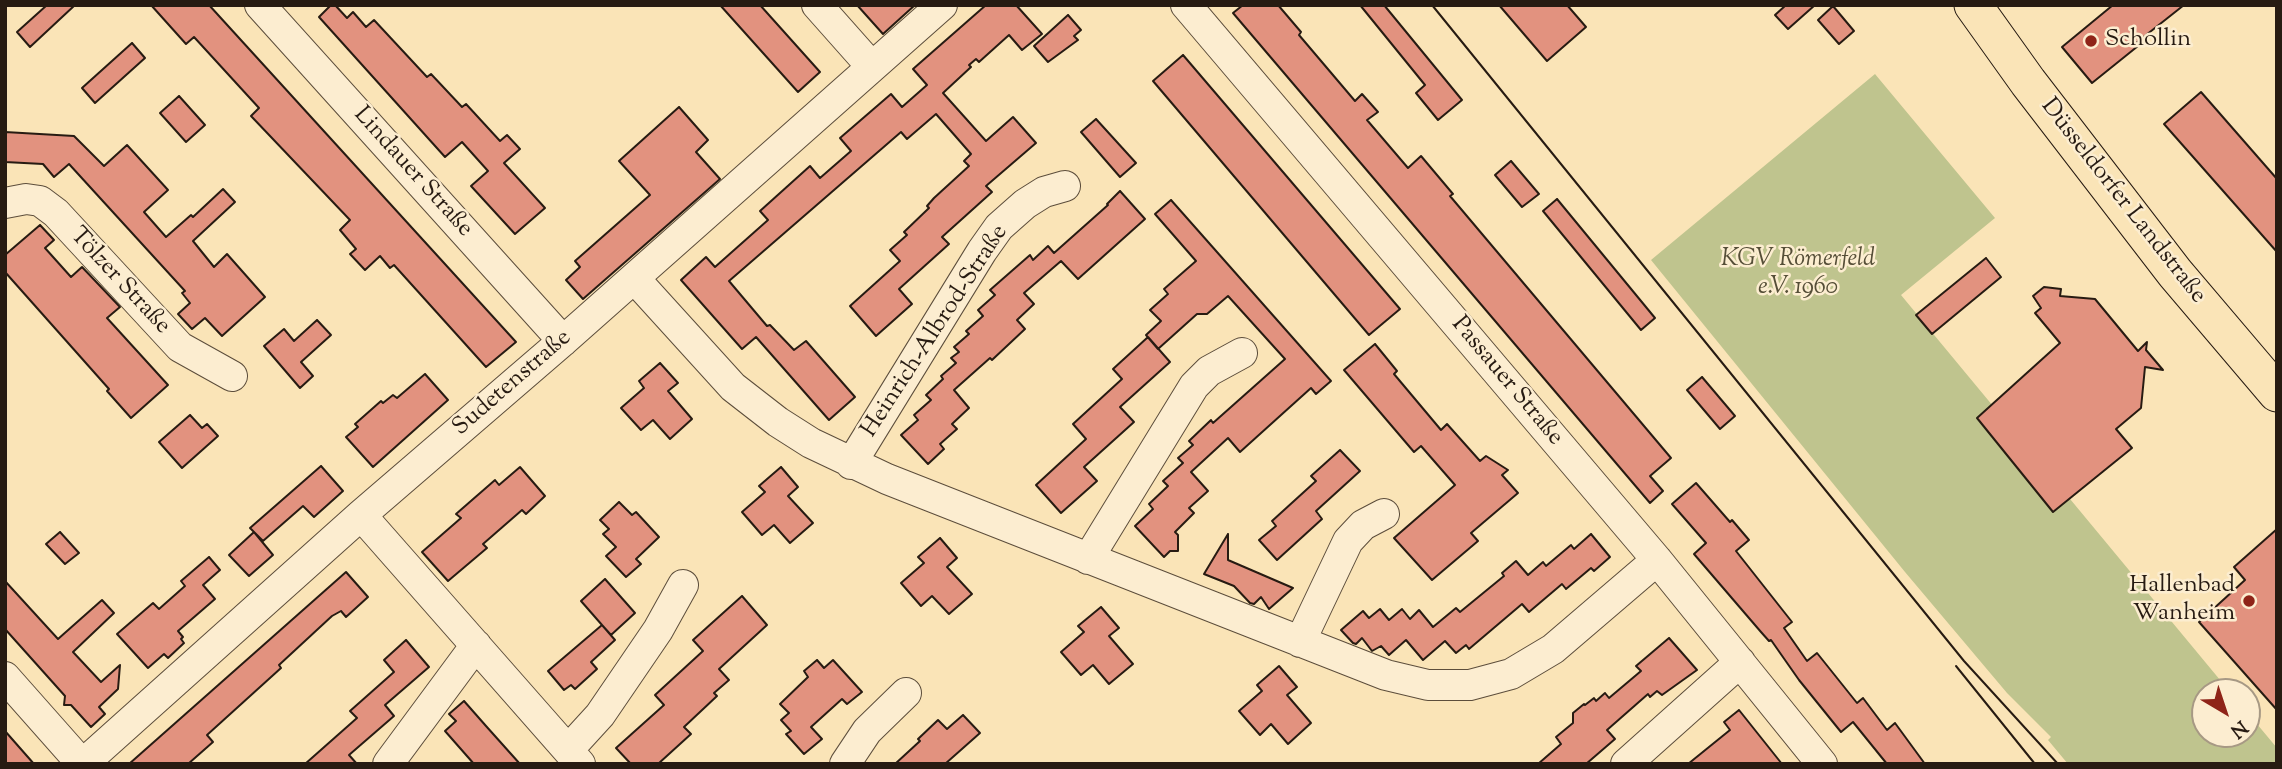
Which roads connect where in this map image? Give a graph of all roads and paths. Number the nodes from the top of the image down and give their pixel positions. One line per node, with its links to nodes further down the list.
1 (260, 5): 10 (street, Lindauer Straße)
2 (817, 5): 6 (street)
3 (942, 5): 6 (street, Sudetenstraße)
4 (1186, 5): 18 (street, Passauer Straße)
5 (1973, 5): 13 (main road, Düsseldorfer Landstraße)
6 (872, 67): 9 (street, Sudetenstraße)
7 (1065, 186): 14 (street, Heinrich-Albrod-Straße)
8 (5, 202): 12 (street, Tölzer Straße)
9 (634, 278): 10 (street, Sudetenstraße); 14 (street, Heinrich-Albrod-Straße)
10 (563, 341): 16 (street, Sudetenstraße)
11 (1242, 353): 17 (street)
12 (232, 376)
13 (2277, 393)
14 (851, 464): 17 (street, Heinrich-Albrod-Straße)
15 (1384, 514): 20 (street)
16 (361, 515): 21 (street); 26 (street, Sudetenstraße)
17 (1088, 559): 20 (street, Heinrich-Albrod-Straße)
18 (1657, 560): 20 (street, Heinrich-Albrod-Straße); 22 (street, Passauer Straße)
19 (683, 585): 25 (street)
20 (1300, 642)
21 (476, 645): 25 (street); 27 (street)
22 (1740, 662): 29 (street); 30 (street, Passauer Straße)
23 (5, 677): 26 (street)
24 (906, 693): 28 (street)
25 (574, 757)
26 (82, 764)
27 (388, 764)
28 (845, 764)
29 (1626, 764)
30 (1822, 764)

